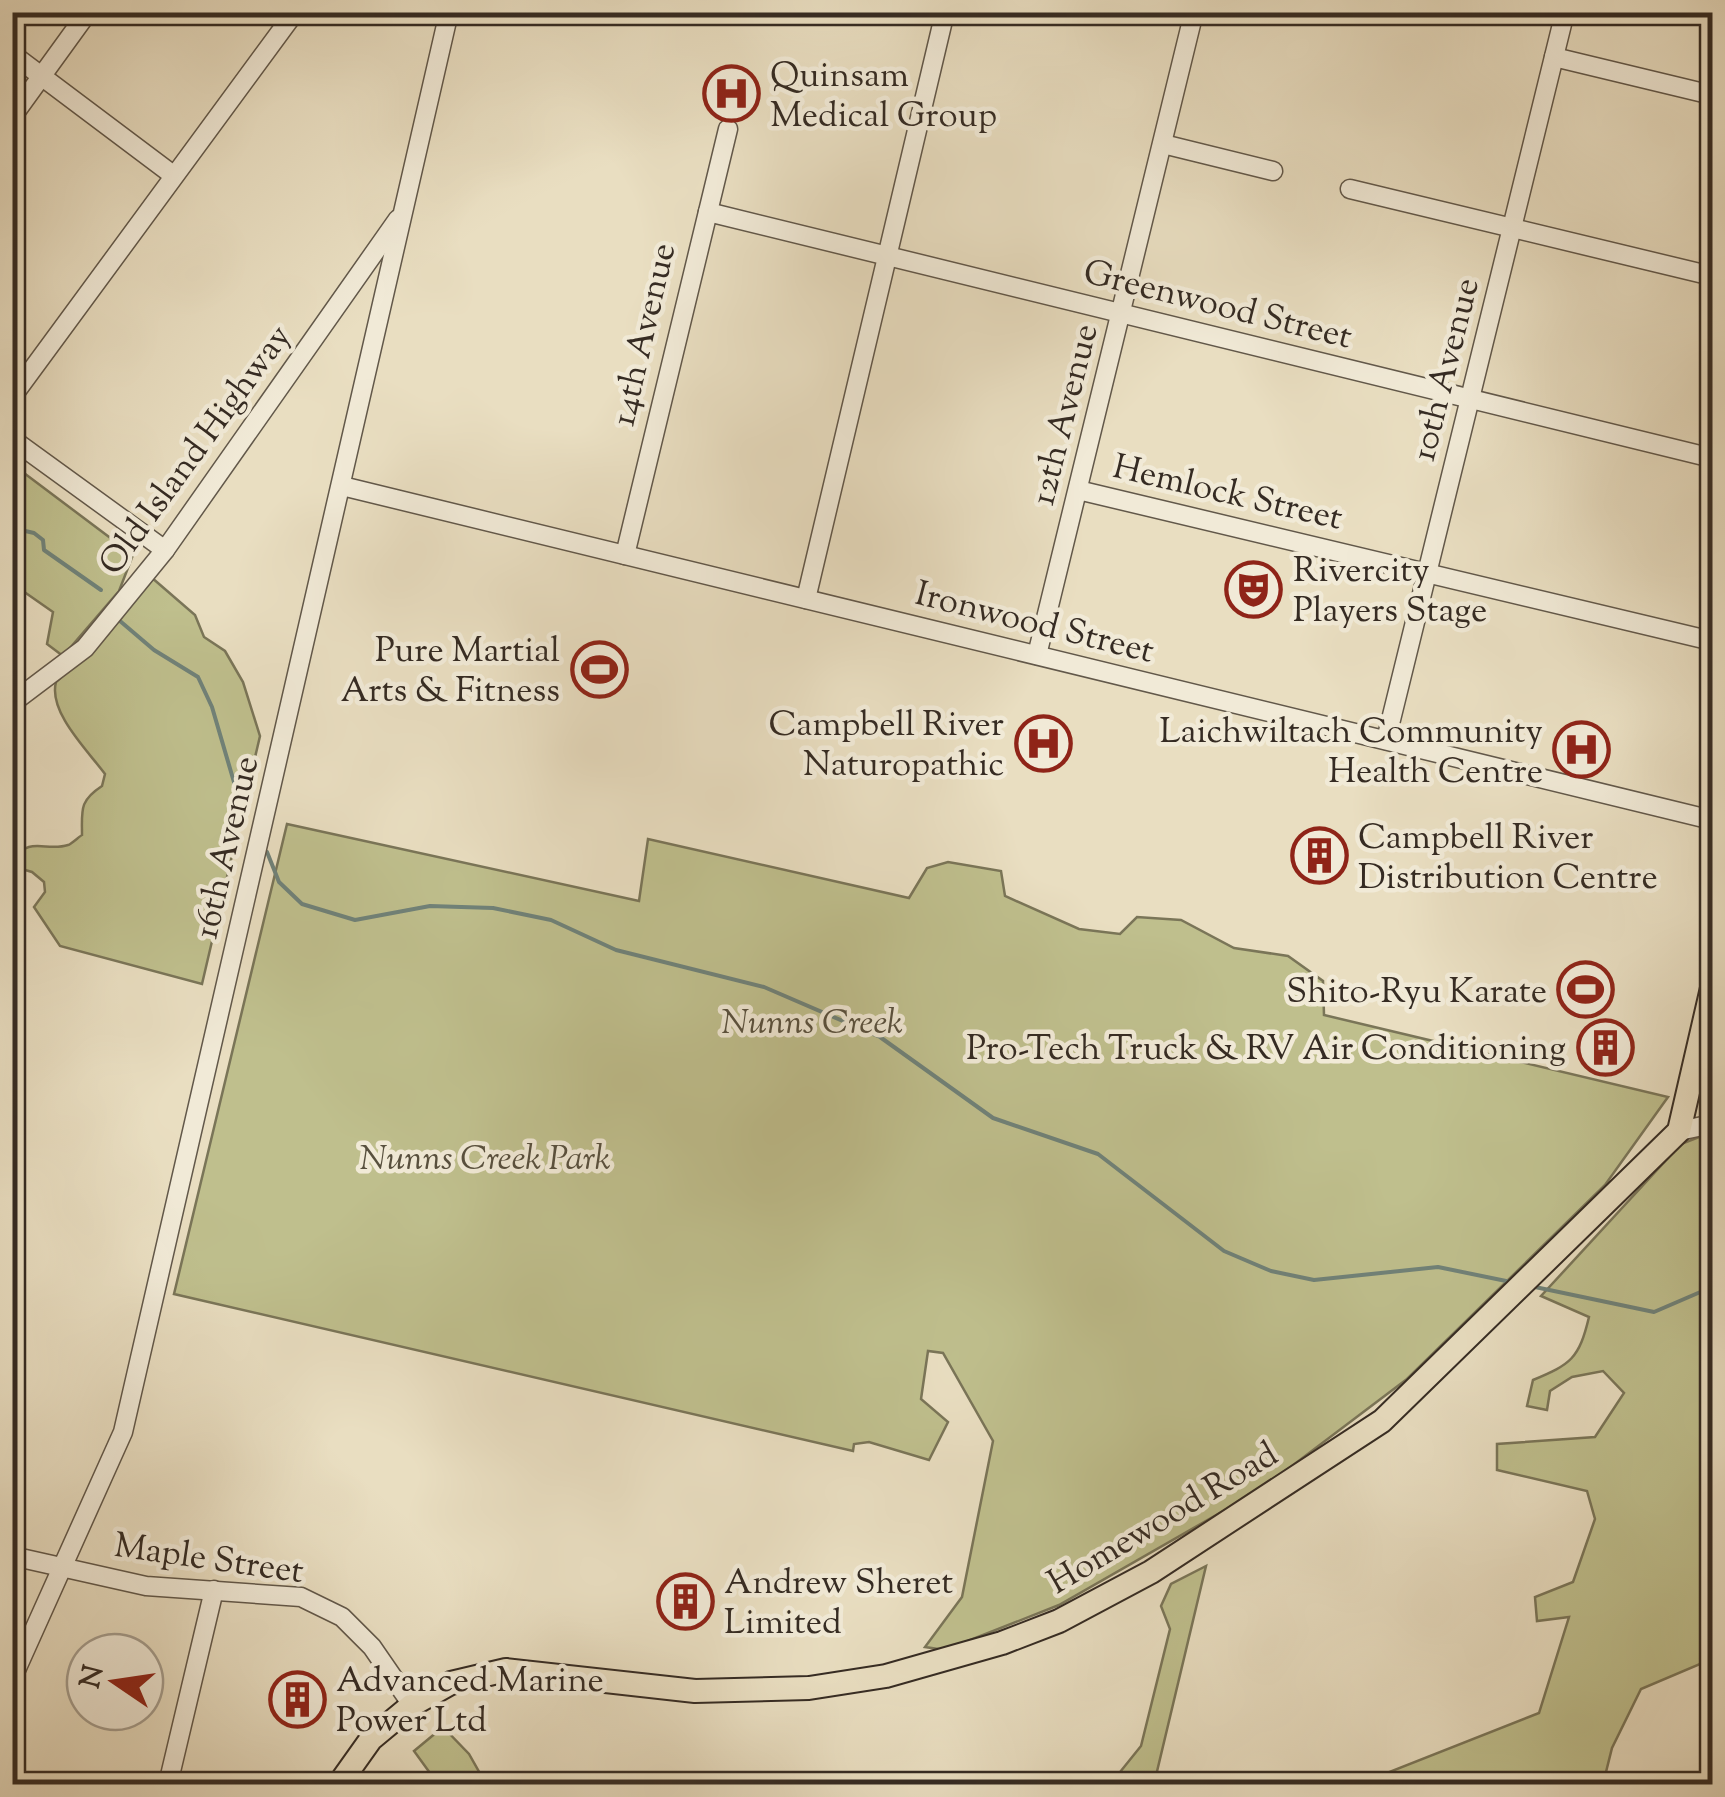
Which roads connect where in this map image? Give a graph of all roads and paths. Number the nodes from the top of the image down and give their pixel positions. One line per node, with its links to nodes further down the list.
1 (88, 12): 10 (street)
2 (296, 12): 16 (street)
3 (427, 12): 7 (street)
4 (945, 12): 21 (street)
5 (1194, 12): 14 (street, 12th Avenue)
6 (1565, 12): 9 (street, 10th Avenue)
7 (448, 14): 18 (street, 16th Avenue)
8 (12, 54): 10 (street)
9 (1554, 57): 11 (street); 20 (street, 10th Avenue)
10 (42, 76): 12 (street); 16 (street)
11 (1712, 95)
12 (12, 117)
13 (728, 128): 19 (street, 14th Avenue)
14 (1163, 144): 15 (street); 23 (street, 12th Avenue)
15 (1273, 171)
16 (173, 175): 24 (street)
17 (1350, 189): 20 (street)
18 (404, 210): 28 (street, 16th Avenue); 30 (street, Old Island Highway)
19 (708, 212): 21 (street, Greenwood Street); 31 (street, 14th Avenue)
20 (1512, 228): 22 (street); 25 (street, 10th Avenue)
21 (888, 256): 23 (street, Greenwood Street); 33 (street)
22 (1712, 276)
23 (1121, 313): 25 (street, Greenwood Street); 29 (street, 12th Avenue)
24 (12, 397)
25 (1470, 398): 27 (street, Greenwood Street); 32 (street, 10th Avenue)
26 (12, 439): 30 (street)
27 (1712, 458)
28 (342, 486): 31 (street, Ironwood Street); 43 (street, 16th Avenue)
29 (1078, 490): 32 (street, Hemlock Street); 35 (street, 12th Avenue)
30 (165, 550): 36 (street, Old Island Highway)
31 (626, 555): 33 (street, Ironwood Street)
32 (1430, 571): 34 (street, Hemlock Street); 37 (street, 10th Avenue)
33 (806, 599): 35 (street, Ironwood Street)
34 (1712, 640)
35 (1037, 655): 37 (street, Ironwood Street)
36 (15, 698)
37 (1386, 740): 38 (street, Ironwood Street)
38 (1712, 820)
39 (1712, 988): 41 (main road)
40 (1712, 1124): 41 (street)
41 (1679, 1131): 46 (main road, Homewood Road)
42 (12, 1556): 43 (street, Maple Street)
43 (62, 1567): 44 (street, Maple Street); 45 (street, 16th Avenue)
44 (214, 1590): 46 (street, Maple Street); 47 (street)
45 (12, 1680)
46 (412, 1705): 48 (main road)
47 (168, 1784)
48 (339, 1784)

